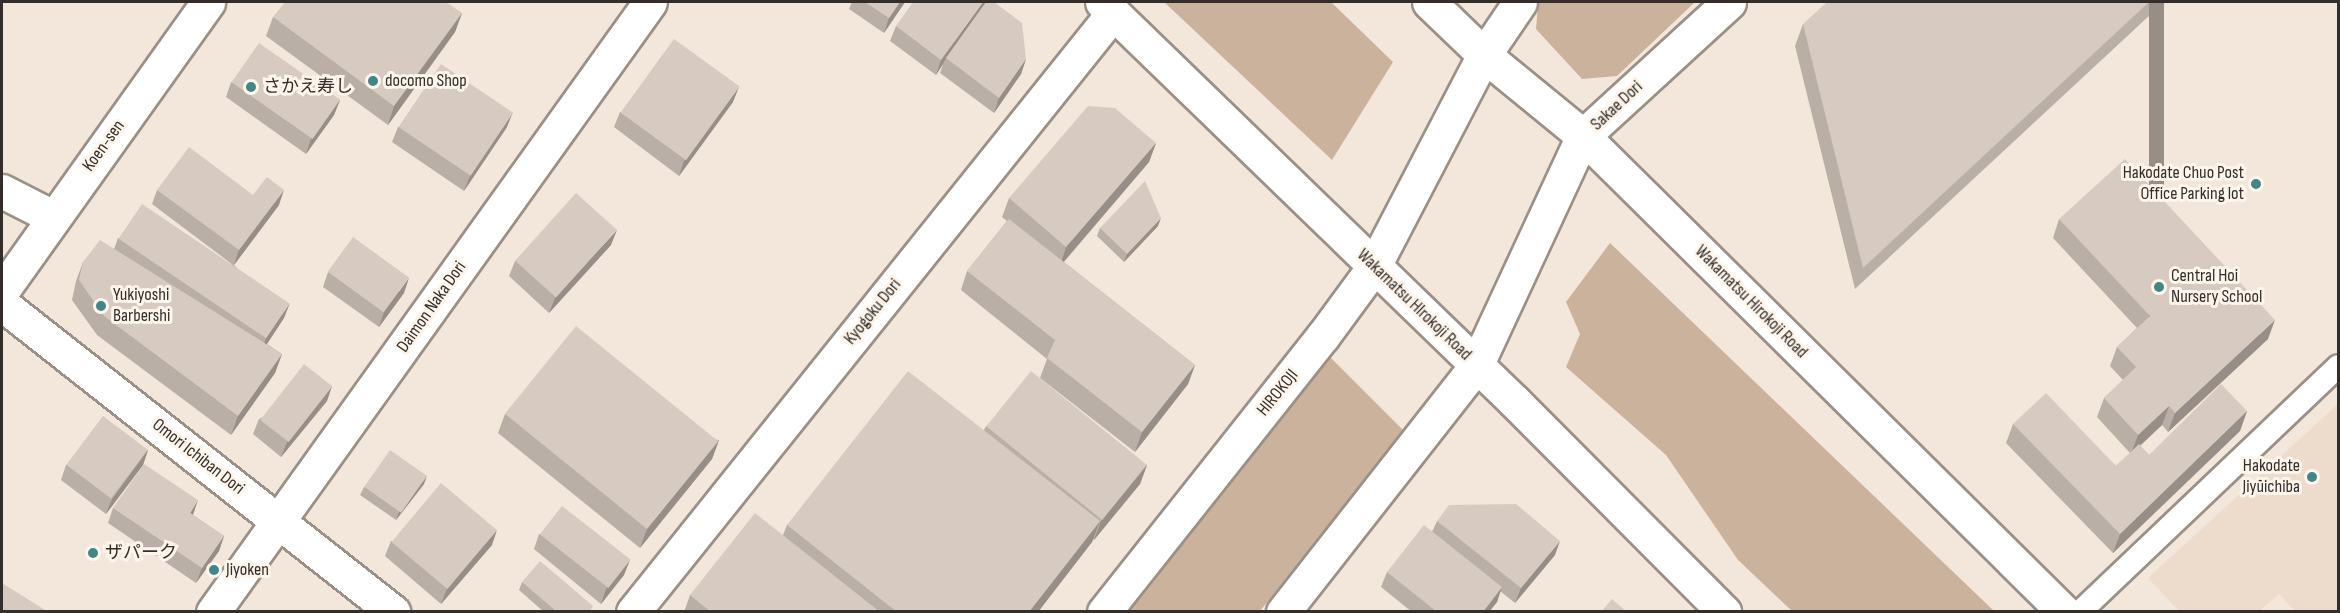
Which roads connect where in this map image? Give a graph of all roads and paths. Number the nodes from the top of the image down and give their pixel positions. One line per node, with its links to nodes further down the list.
1 (208, 2): 10 (street, Koen-sen)
2 (650, 2): 16 (street, Daimon Naka Dori)
3 (1429, 2): 7 (street, Wakamatsu Hirokoji Road)
4 (1520, 2): 7 (street)
5 (1729, 2): 8 (street, Sakae Dori)
6 (1107, 7): 11 (street, Wakamatsu HIrokoji Road); 19 (street, Kyogoku Dori)
7 (1484, 55): 8 (street, Wakamatsu Hirokoji Road); 11 (street, HIROKOJI)
8 (1583, 136): 14 (street, Sakae Dori); 23 (street, Wakamatsu Hirokoji Road)
9 (2, 191): 10 (street)
10 (53, 217): 12 (street, Koen-sen)
11 (1373, 268): 14 (street, Wakamatsu HIrokoji Road); 20 (street, HIROKOJI)
12 (2, 291)
13 (2, 304): 16 (street, Omori Ichiban Dori)
14 (1476, 366): 21 (street); 22 (street, Wakamatsu HIrokoji Road)
15 (2338, 366): 24 (lane)
16 (278, 519): 17 (street, Daimon Naka Dori); 18 (street, Omori Ichiban Dori)
17 (213, 612)
18 (393, 612)
19 (633, 612)
20 (1104, 612)
21 (1283, 612)
22 (1724, 612)
23 (2064, 612)
24 (2080, 612)

